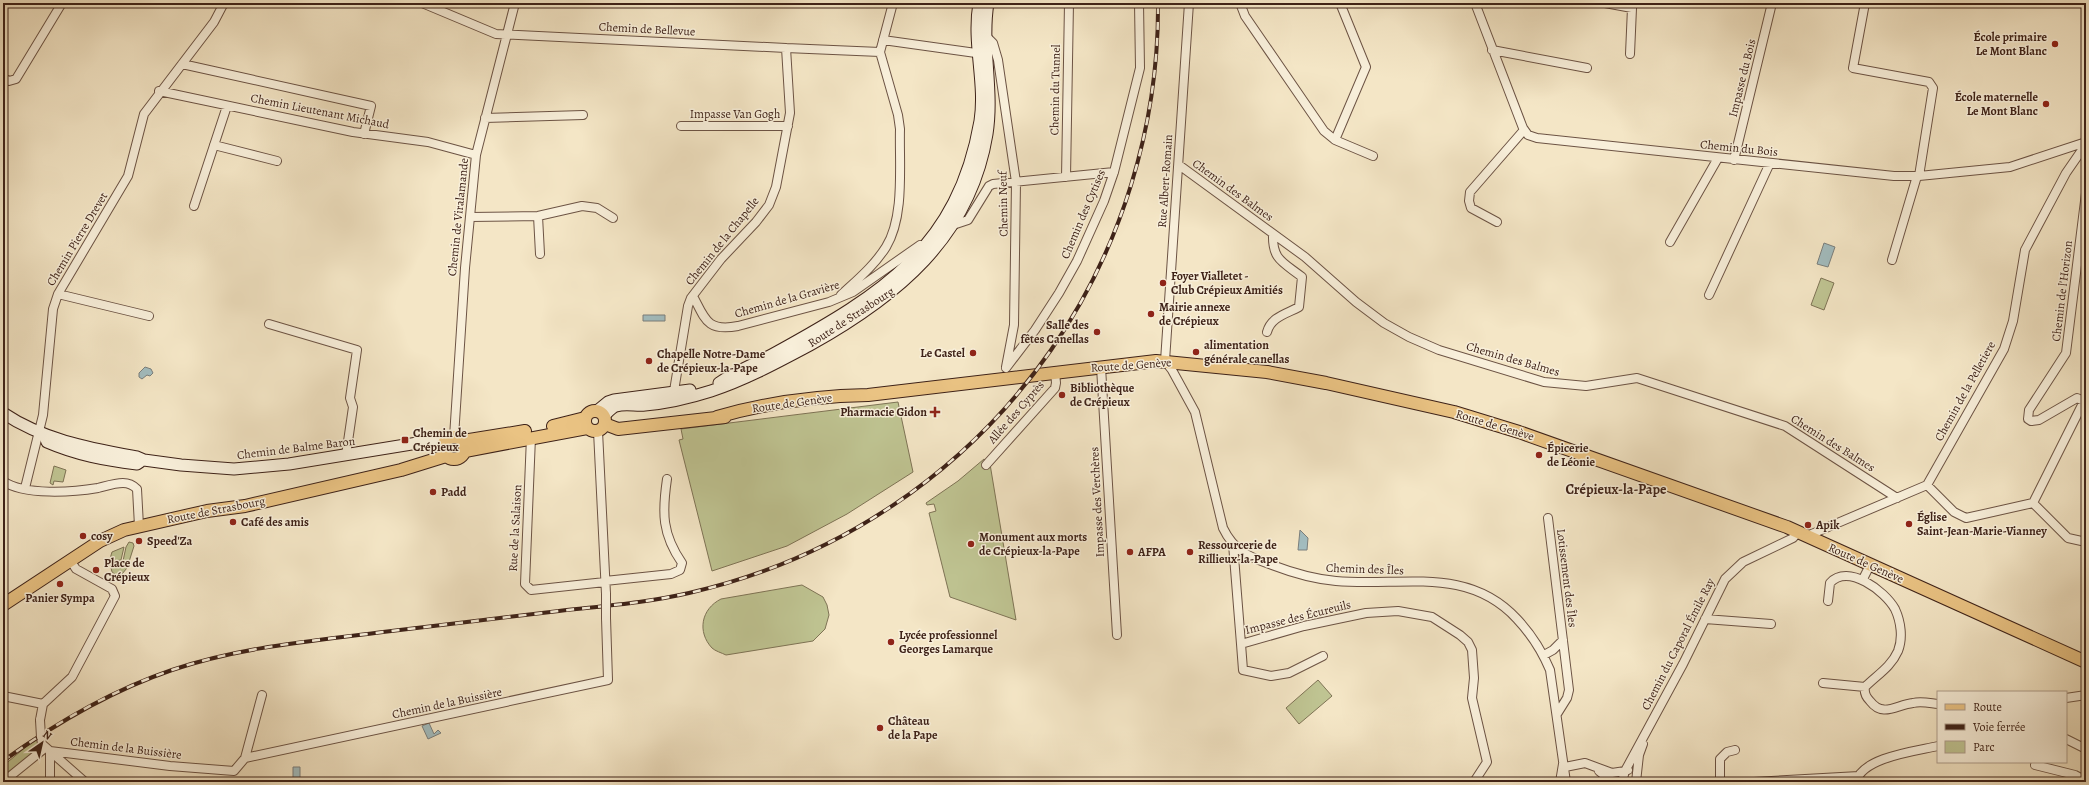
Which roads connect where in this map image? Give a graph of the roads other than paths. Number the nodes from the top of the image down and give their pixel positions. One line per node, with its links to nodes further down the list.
1 (62, 3): 27 (street)
2 (224, 3): 25 (street, Chemin Pierre Drevet)
3 (422, 3): 18 (street, Chemin de Bellevue)
4 (515, 3): 18 (street, Chemin de Viralamande)
5 (893, 3): 19 (street)
6 (979, 3): 23 (main road, Route de Strasbourg)
7 (988, 3): 17 (main road, Route de Strasbourg)
8 (1069, 3): 48 (street, Chemin du Tunnel)
9 (1139, 3): 46 (street, Chemin des Cytises)
10 (1189, 3): 45 (street, Rue Albert-Romain)
11 (1240, 3): 36 (street)
12 (1340, 3): 36 (street)
13 (1474, 3): 21 (street)
14 (1605, 3): 24 (street)
15 (1772, 3): 42 (street, Impasse du Bois)
16 (1865, 3): 47 (street)
17 (985, 34): 23 (main road, Route de Strasbourg); 49 (street, Chemin Neuf)
18 (507, 36): 20 (street, Chemin de Bellevue); 31 (street, Chemin de Viralamande)
19 (883, 40): 22 (street); 23 (street)
20 (786, 48): 22 (street); 33 (street, Chemin de la Chapelle)
21 (1492, 50): 26 (street); 34 (street)
22 (880, 52): 65 (street)
23 (981, 54): 56 (main road, Route de Strasbourg); 57 (main road, Route de Strasbourg)
24 (1630, 54)
25 (182, 64): 28 (street, Chemin Pierre Drevet); 35 (street)
26 (1587, 68)
27 (3, 78)
28 (160, 91): 29 (street, Chemin Lieutenant Michaud); 62 (street, Chemin Pierre Drevet)
29 (227, 106): 35 (street, Chemin Lieutenant Michaud); 38 (street)
30 (583, 114): 31 (street)
31 (486, 118): 39 (street, Chemin de Viralamande)
32 (681, 126): 33 (street, Impasse Van Gogh)
33 (788, 126): 64 (street, Chemin de la Chapelle)
34 (1524, 130): 41 (street, Chemin du Bois); 55 (street)
35 (364, 134): 39 (street, Chemin Lieutenant Michaud)
36 (1334, 140): 40 (street)
37 (2086, 143): 47 (street, Chemin du Bois); 83 (street, Chemin de la Pelletiere)
38 (214, 145): 43 (street); 51 (street)
39 (476, 155): 53 (street, Chemin de Viralamande)
40 (1373, 156)
41 (1718, 158): 42 (street, Chemin du Bois); 59 (street)
42 (1734, 160): 44 (street, Chemin du Bois)
43 (277, 161)
44 (1770, 163): 47 (street, Chemin du Bois); 63 (street)
45 (1178, 165): 58 (street, Chemin des Balmes); 69 (street, Rue Albert-Romain)
46 (1114, 172): 48 (street); 72 (street, Chemin des Cytises)
47 (1918, 176): 61 (street)
48 (1066, 177): 49 (street)
49 (1016, 182): 56 (street); 72 (street, Chemin Neuf)
50 (2086, 193): 86 (street, Chemin de l'Horizon)
51 (194, 206)
52 (538, 216): 53 (street); 54 (street); 60 (street)
53 (470, 217): 78 (street, Chemin de Viralamande)
54 (613, 218)
55 (1497, 222)
56 (953, 225): 73 (main road, Route de Strasbourg)
57 (935, 234): 65 (street, Chemin de la Gravière); 73 (main road, Route de Strasbourg)
58 (1273, 234): 68 (street); 85 (street, Chemin des Balmes)
59 (1670, 242)
60 (540, 254)
61 (1892, 260)
62 (58, 294): 66 (street); 76 (street, Chemin Pierre Drevet)
63 (1709, 295)
64 (693, 296): 65 (street, Chemin de la Gravière); 73 (street, Chemin de la Chapelle)
65 (840, 296)
66 (149, 316)
67 (269, 324): 79 (street)
68 (1267, 332)
69 (1165, 361): 70 (main road, Route de Genève); 89 (main road, Route de Genève); 91 (street, Chemin des Îles)
70 (1101, 367): 71 (main road, Route de Genève); 100 (street, Impasse des Verchères)
71 (1055, 372): 72 (main road, Route de Genève); 80 (street, Allée des Cyprès)
72 (1006, 373): 75 (main road, Route de Genève)
73 (674, 397): 75 (main road, Route de Strasbourg)
74 (3, 413): 76 (main road, Chemin de Balme Baron)
75 (596, 421): 77 (main road, Route de Genève); 78 (main road, Route de Genève); 95 (street, Chemin de la Buissière)
76 (41, 434): 79 (main road, Chemin de Balme Baron); 84 (street, Chemin Pierre Drevet)
77 (531, 437): 78 (main road, Route de Genève); 95 (street, Rue de la Salaison)
78 (453, 445): 79 (main road, Chemin de Balme Baron); 88 (main road, Route de Strasbourg)
79 (346, 455)
80 (986, 465)
81 (667, 479): 95 (street)
82 (3, 481): 84 (street)
83 (1927, 485): 85 (street); 86 (street)
84 (25, 488): 88 (street)
85 (1897, 498): 89 (street)
86 (2033, 503): 90 (street)
87 (1548, 518): 101 (street, Lotissement des Îles)
88 (139, 526): 92 (main road, Route de Strasbourg)
89 (1803, 534): 93 (main road, Route de Genève); 98 (street, Chemin du Caporal Émile Ray)
90 (2086, 542)
91 (1233, 544): 102 (street, Impasse des Écureuils); 103 (street, Chemin des Îles)
92 (70, 560): 97 (main road, Route de Strasbourg); 112 (street)
93 (1870, 565): 94 (street); 105 (main road, Route de Genève)
94 (1863, 579): 96 (street); 107 (street)
95 (605, 582): 121 (street, Chemin de la Buissière, bridge)
96 (1828, 601)
97 (3, 605)
98 (1705, 619): 99 (street); 115 (street, Chemin du Caporal Émile Ray)
99 (1771, 624)
100 (1117, 635)
101 (1563, 640): 103 (street, Lotissement des Îles); 114 (street, Lotissement des Îles)
102 (1241, 644): 104 (street, Impasse des Écureuils); 132 (street, Impasse des Écureuils)
103 (1544, 654): 114 (street, Chemin des Îles)
104 (1323, 656)
105 (2086, 662)
106 (1824, 683): 107 (street)
107 (1865, 687): 113 (street)
108 (262, 695): 121 (street)
109 (2086, 695): 111 (street)
110 (3, 696): 112 (street)
111 (2067, 698)
112 (43, 704): 118 (street, bridge)
113 (1937, 704)
114 (1557, 714): 122 (street, Chemin des Îles)
115 (1646, 734): 125 (street, Chemin du Caporal Émile Ray); 126 (street, Chemin du Caporal Émile Ray)
116 (2067, 740): 120 (street)
117 (1937, 746): 127 (street)
118 (48, 750): 121 (street, Chemin de la Buissière); 129 (street); 130 (street); 131 (street)
119 (1735, 750): 137 (street)
120 (2086, 750)
121 (245, 758)
122 (1565, 764): 124 (street); 133 (street); 134 (street, Chemin des Îles)
123 (2035, 765): 128 (street)
124 (1596, 767): 125 (street); 135 (street)
125 (1624, 771): 126 (street); 136 (street, Chemin du Caporal Émile Ray)
126 (1636, 778)
127 (1857, 779): 138 (street)
128 (2086, 781)
129 (3, 782)
130 (50, 782)
131 (86, 782)
132 (1474, 782)
133 (1560, 782)
134 (1566, 782)
135 (1613, 782)
136 (1622, 782)
137 (1720, 782)
138 (1754, 782)

